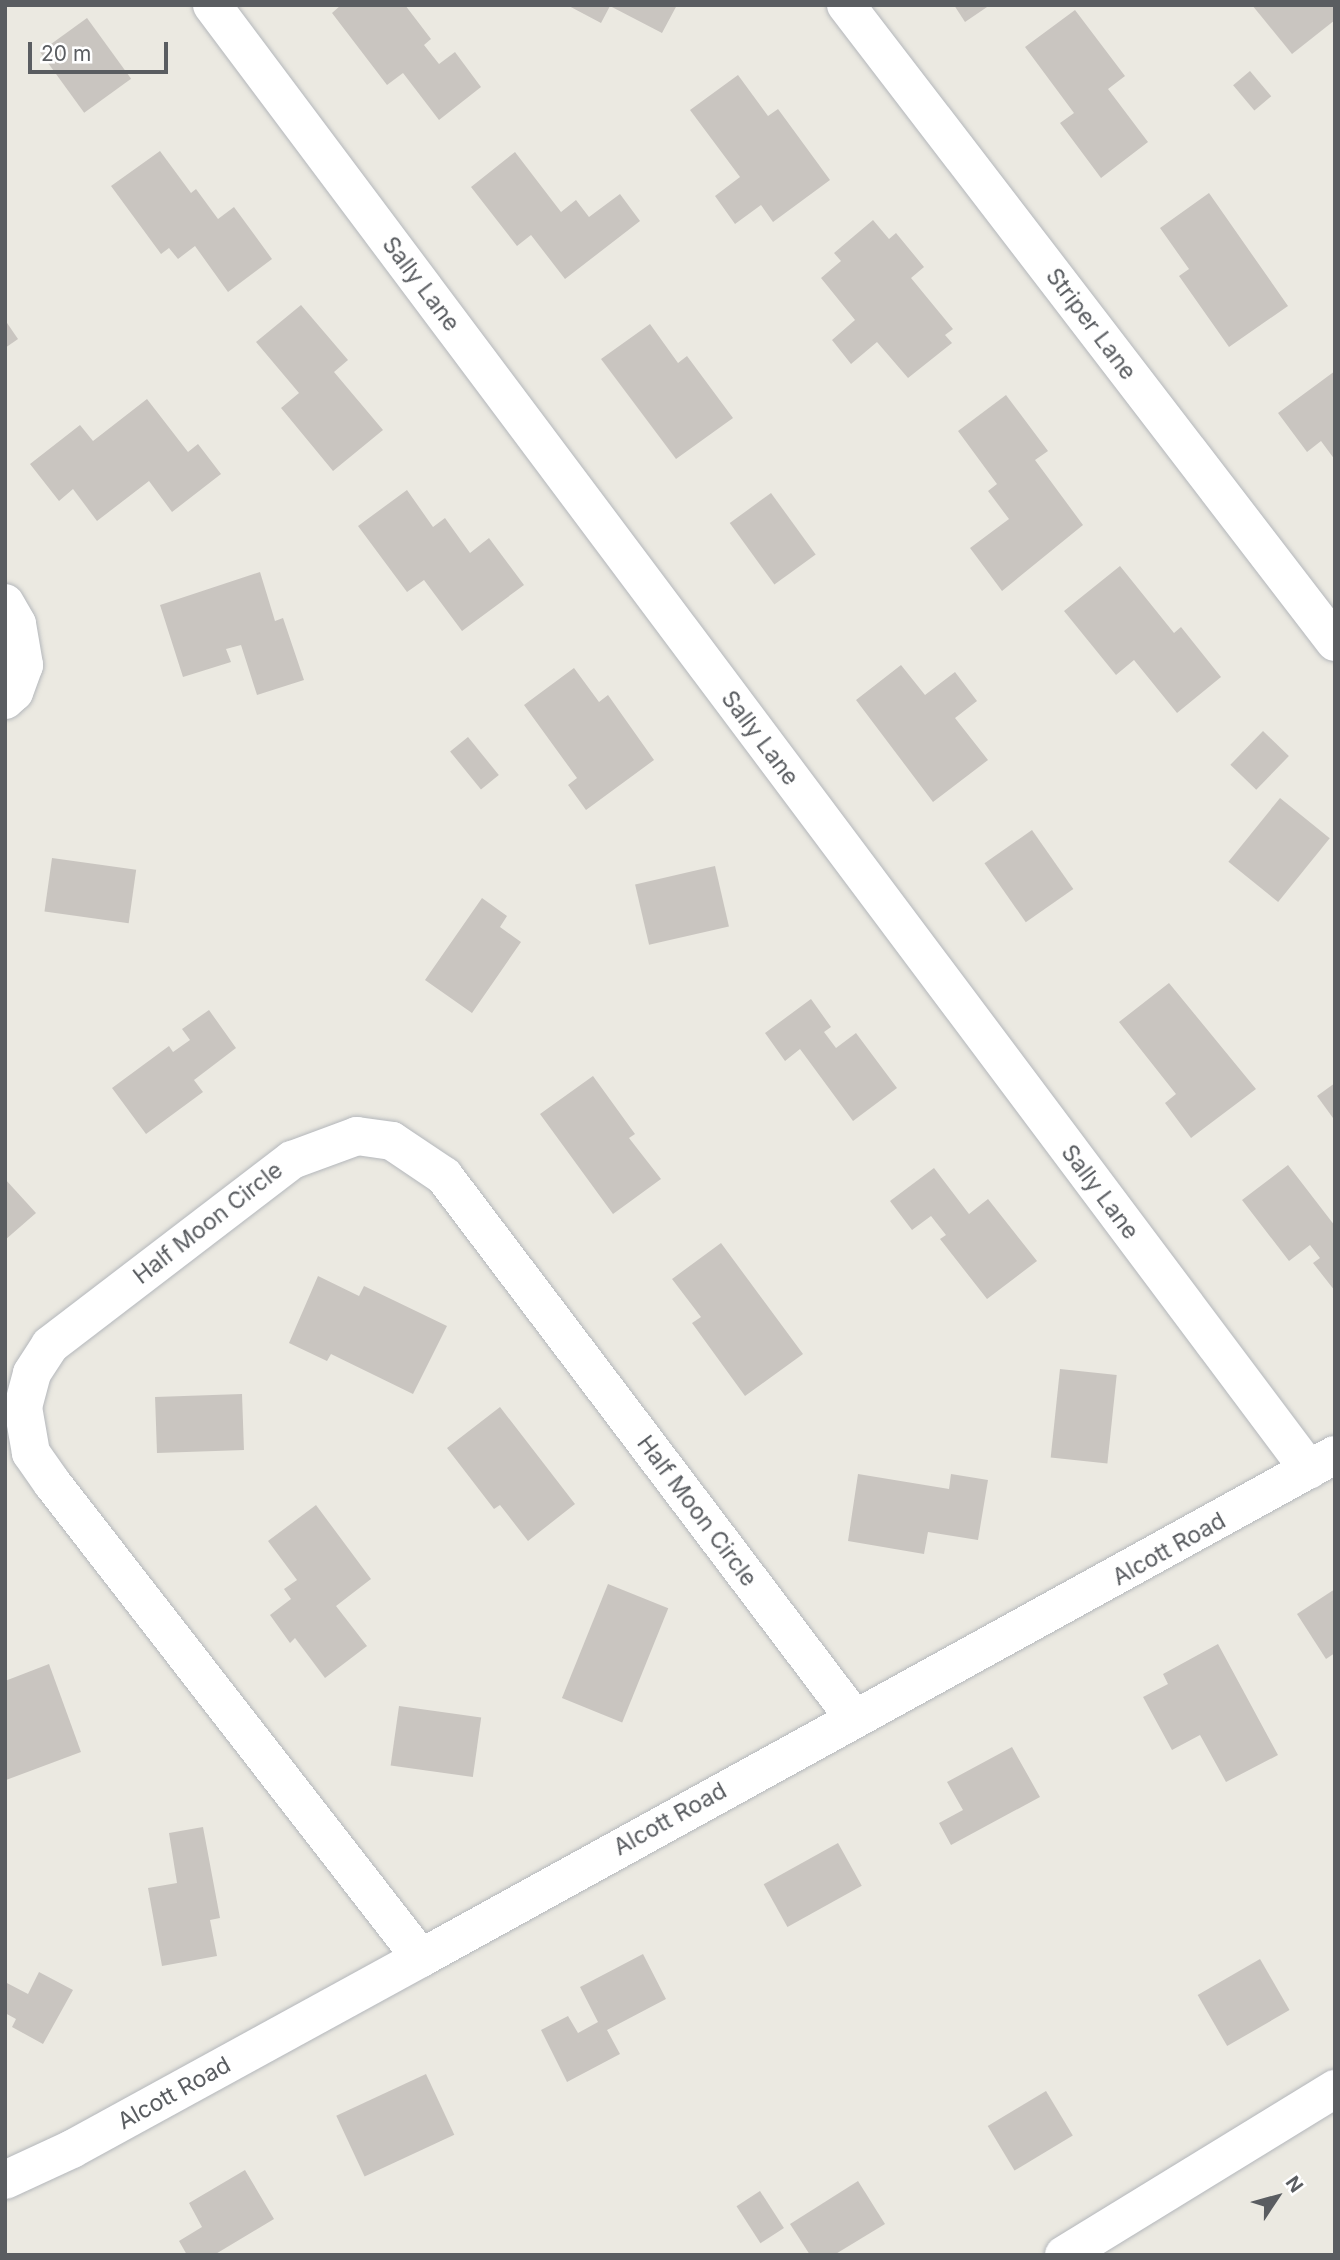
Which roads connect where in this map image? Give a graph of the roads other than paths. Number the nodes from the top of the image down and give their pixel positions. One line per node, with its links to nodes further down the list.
1 (212, 5): 6 (street, Sally Lane)
2 (846, 5): 4 (street, Striper Lane)
3 (5, 603): 5 (street)
4 (1335, 642)
5 (5, 700)
6 (1322, 1463): 7 (street, Alcott Road)
7 (854, 1718): 8 (street, Alcott Road); 8 (street, Half Moon Circle)
8 (421, 1958): 10 (street, Alcott Road)
9 (1335, 2089): 11 (street)
10 (5, 2180)
11 (1064, 2255)

